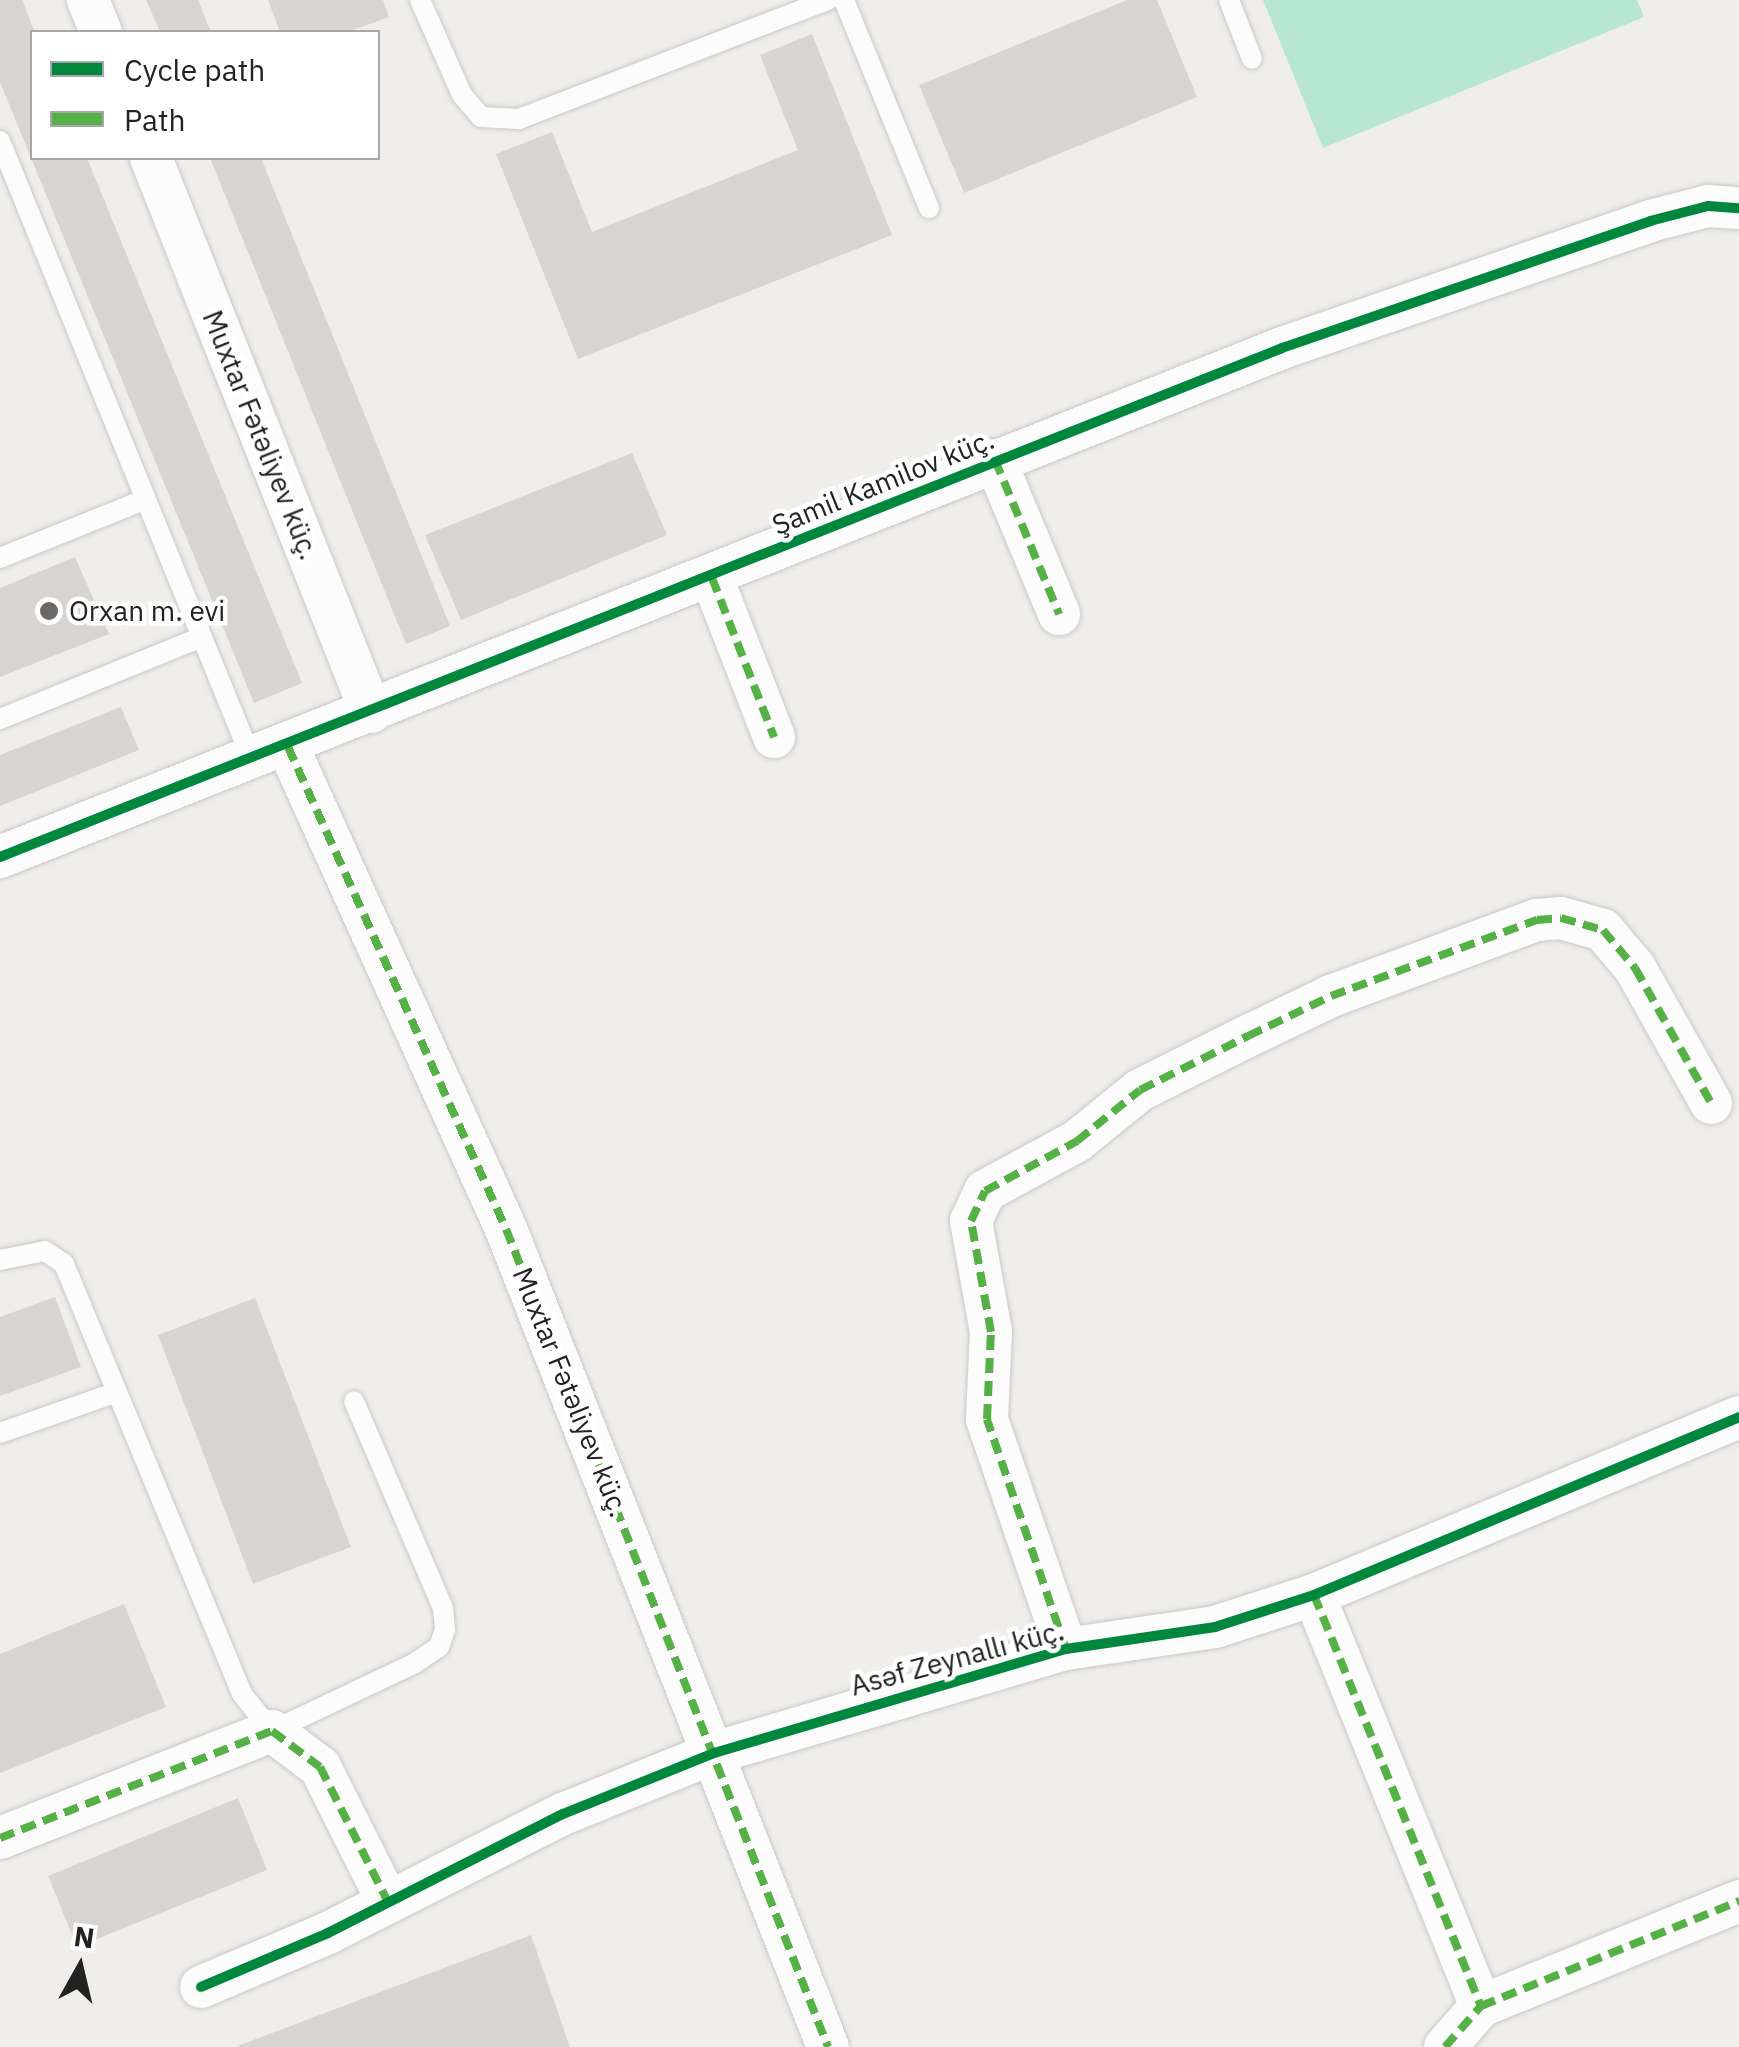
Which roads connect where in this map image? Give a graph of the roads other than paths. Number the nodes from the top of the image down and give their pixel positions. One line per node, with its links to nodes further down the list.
1 (88, 0): 6 (street)
2 (420, 0): 3 (lane)
3 (828, 0)
4 (844, 0): 10 (lane)
5 (1230, 0): 7 (lane)
6 (100, 30)
7 (1252, 59)
8 (0, 141): 13 (lane)
9 (152, 160): 18 (street, Muxtar Fətəliyev küç.)
10 (929, 208)
11 (1739, 208): 12 (street, Şamil Kamilov küç.)
12 (994, 460): 15 (street, Şamil Kamilov küç.); 16 (street)
13 (146, 499): 14 (lane); 17 (lane)
14 (0, 558)
15 (712, 578): 18 (street, Şamil Kamilov küç.); 20 (street)
16 (1060, 614)
17 (202, 637): 19 (lane); 21 (lane)
18 (371, 712): 21 (street, Şamil Kamilov küç.)
19 (0, 719)
20 (774, 738)
21 (270, 754): 22 (street, Şamil Kamilov küç.); 32 (street, Muxtar Fətəliyev küç.)
22 (0, 857)
23 (1711, 1103): 30 (street)
24 (0, 1260): 25 (lane)
25 (114, 1393): 28 (lane); 31 (lane)
26 (354, 1401): 31 (lane)
27 (1739, 1417): 29 (street, Asəf Zeynallı küç.)
28 (0, 1432)
29 (1314, 1595): 30 (street, Asəf Zeynallı küç.); 37 (street)
30 (1066, 1649): 32 (street, Asəf Zeynallı küç.)
31 (272, 1731): 33 (street); 35 (street)
32 (714, 1752): 35 (street, Asəf Zeynallı küç.); 38 (street, Muxtar Fətəliyev küç.)
33 (0, 1838)
34 (1739, 1900): 37 (street)
35 (388, 1902): 36 (street, Asəf Zeynallı küç.)
36 (201, 1987)
37 (1481, 2006): 39 (street)
38 (828, 2047)
39 (1445, 2047)

